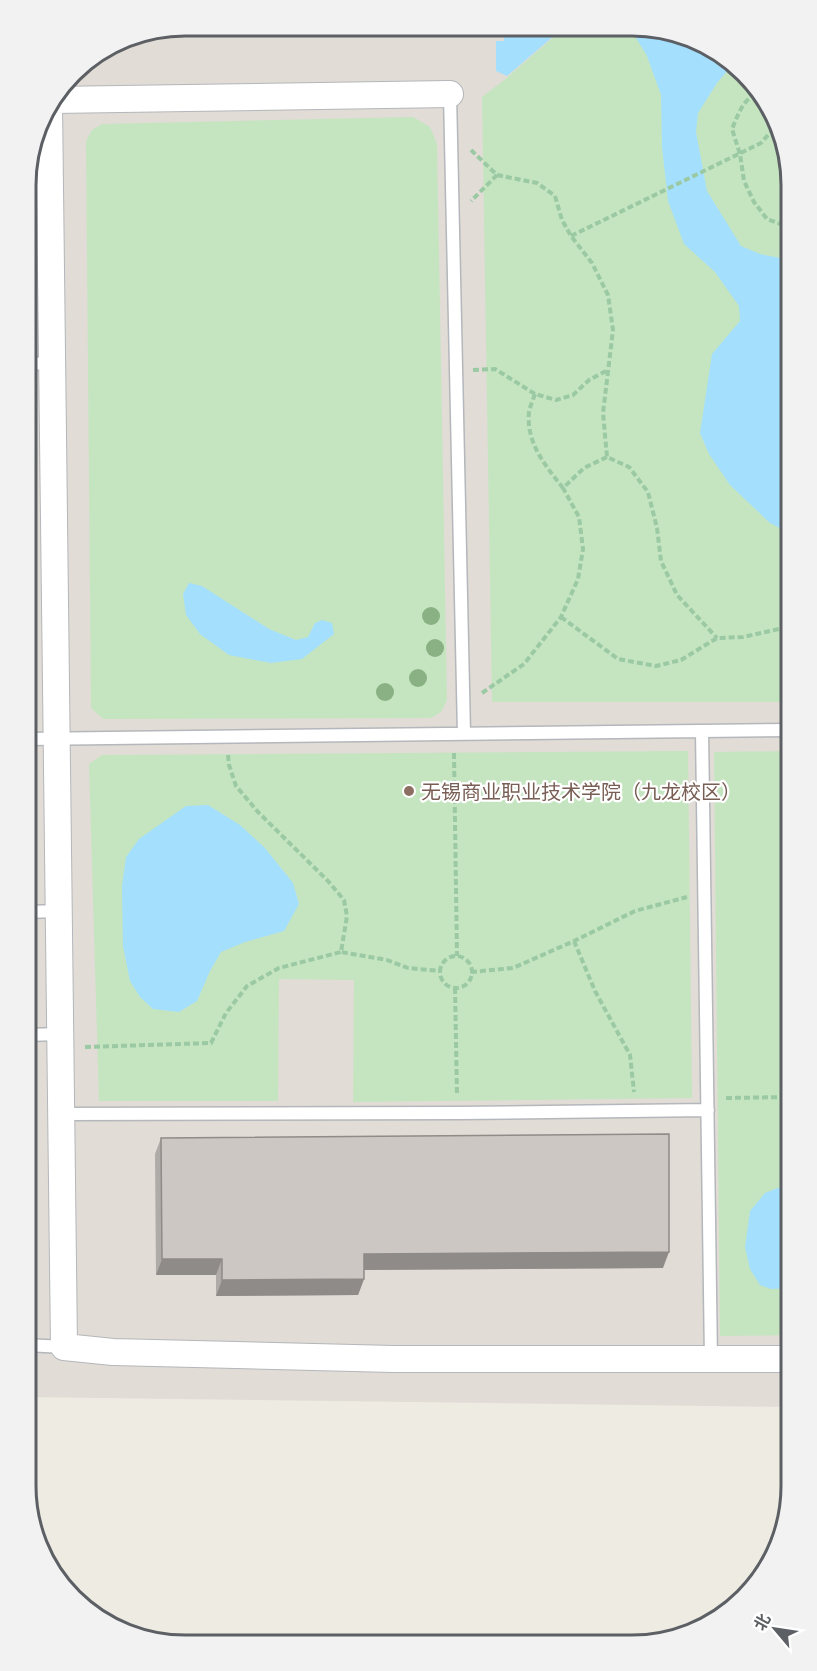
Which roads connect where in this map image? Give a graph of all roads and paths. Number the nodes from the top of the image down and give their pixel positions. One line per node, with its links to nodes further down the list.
1 (450, 94): 3 (street); 6 (lane)
2 (752, 96): 7 (path)
3 (63, 100)
4 (49, 123): 12 (street)
5 (771, 131): 7 (path)
6 (450, 132): 8 (path); 9 (lane)
7 (740, 154): 10 (path); 11 (path)
8 (497, 175): 9 (path); 11 (path)
9 (452, 221): 15 (lane)
10 (781, 224)
11 (571, 236): 14 (path)
12 (52, 363): 13 (lane); 27 (street)
13 (36, 364)
14 (609, 370): 16 (path); 17 (path)
15 (456, 371): 16 (path); 22 (lane)
16 (535, 394): 18 (path)
17 (607, 457): 18 (path); 21 (path)
18 (563, 488): 19 (path)
19 (561, 617): 21 (path); 22 (path)
20 (781, 629): 21 (path)
21 (717, 638)
22 (464, 706): 25 (lane)
23 (781, 730): 24 (lane)
24 (702, 731): 25 (lane); 29 (lane)
25 (459, 734): 26 (lane); 34 (path)
26 (228, 736): 27 (lane); 33 (path)
27 (57, 738): 28 (lane); 30 (street)
28 (36, 739)
29 (704, 893): 32 (path); 41 (lane)
30 (58, 911): 31 (lane); 39 (street)
31 (36, 912)
32 (574, 941): 36 (path); 42 (path)
33 (341, 952): 35 (path); 39 (path)
34 (457, 956): 35 (path); 36 (path)
35 (440, 971): 37 (path)
36 (471, 972): 37 (path)
37 (455, 988): 43 (path)
38 (36, 1037): 39 (lane)
39 (60, 1041): 44 (street)
40 (781, 1098): 41 (path)
41 (707, 1105): 42 (lane); 48 (lane)
42 (636, 1111): 43 (lane)
43 (458, 1113): 44 (lane)
44 (61, 1114): 46 (street)
45 (36, 1346): 46 (lane)
46 (64, 1347): 48 (street)
47 (781, 1359): 48 (street)
48 (711, 1360)

